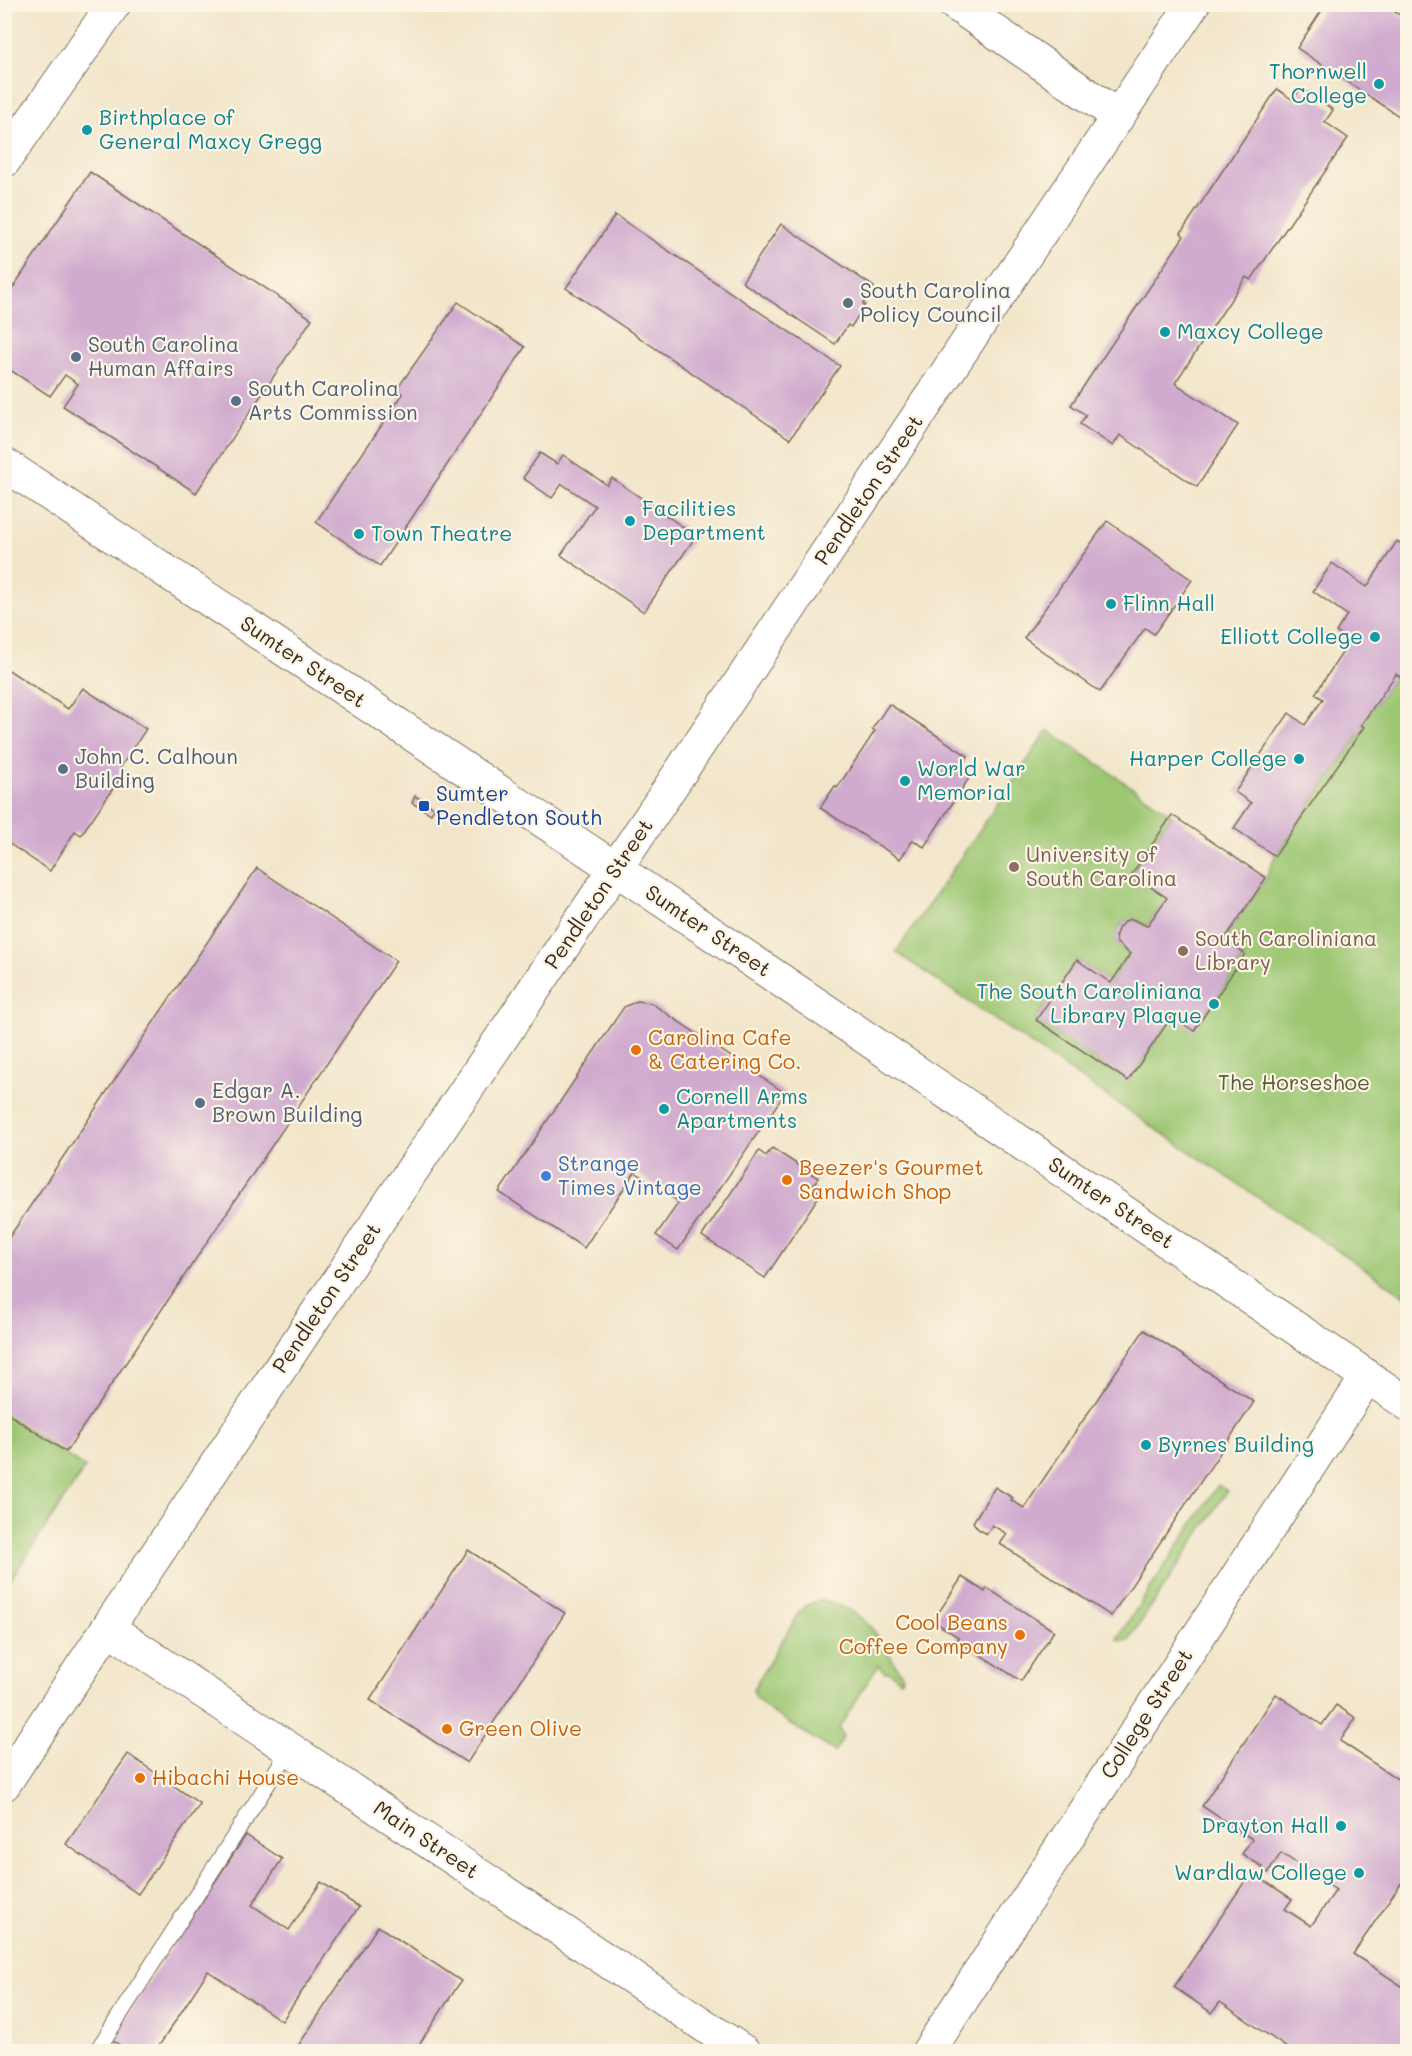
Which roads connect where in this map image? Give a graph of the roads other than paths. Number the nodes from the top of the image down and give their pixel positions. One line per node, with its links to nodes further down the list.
1 (114, 4): 5 (street)
2 (955, 4): 4 (street)
3 (1193, 4): 4 (street, Pendleton Street)
4 (1118, 116): 7 (street, Pendleton Street)
5 (4, 161)
6 (4, 464): 7 (street, Sumter Street)
7 (616, 869): 8 (street, Sumter Street); 10 (street, Pendleton Street)
8 (1367, 1377): 9 (street, Sumter Street); 15 (street, College Street)
9 (1407, 1404)
10 (108, 1628): 11 (street, Main Street); 12 (street, Pendleton Street)
11 (290, 1749): 13 (lane); 14 (street, Main Street)
12 (4, 1784)
13 (96, 2052)
14 (744, 2052)
15 (928, 2052)

